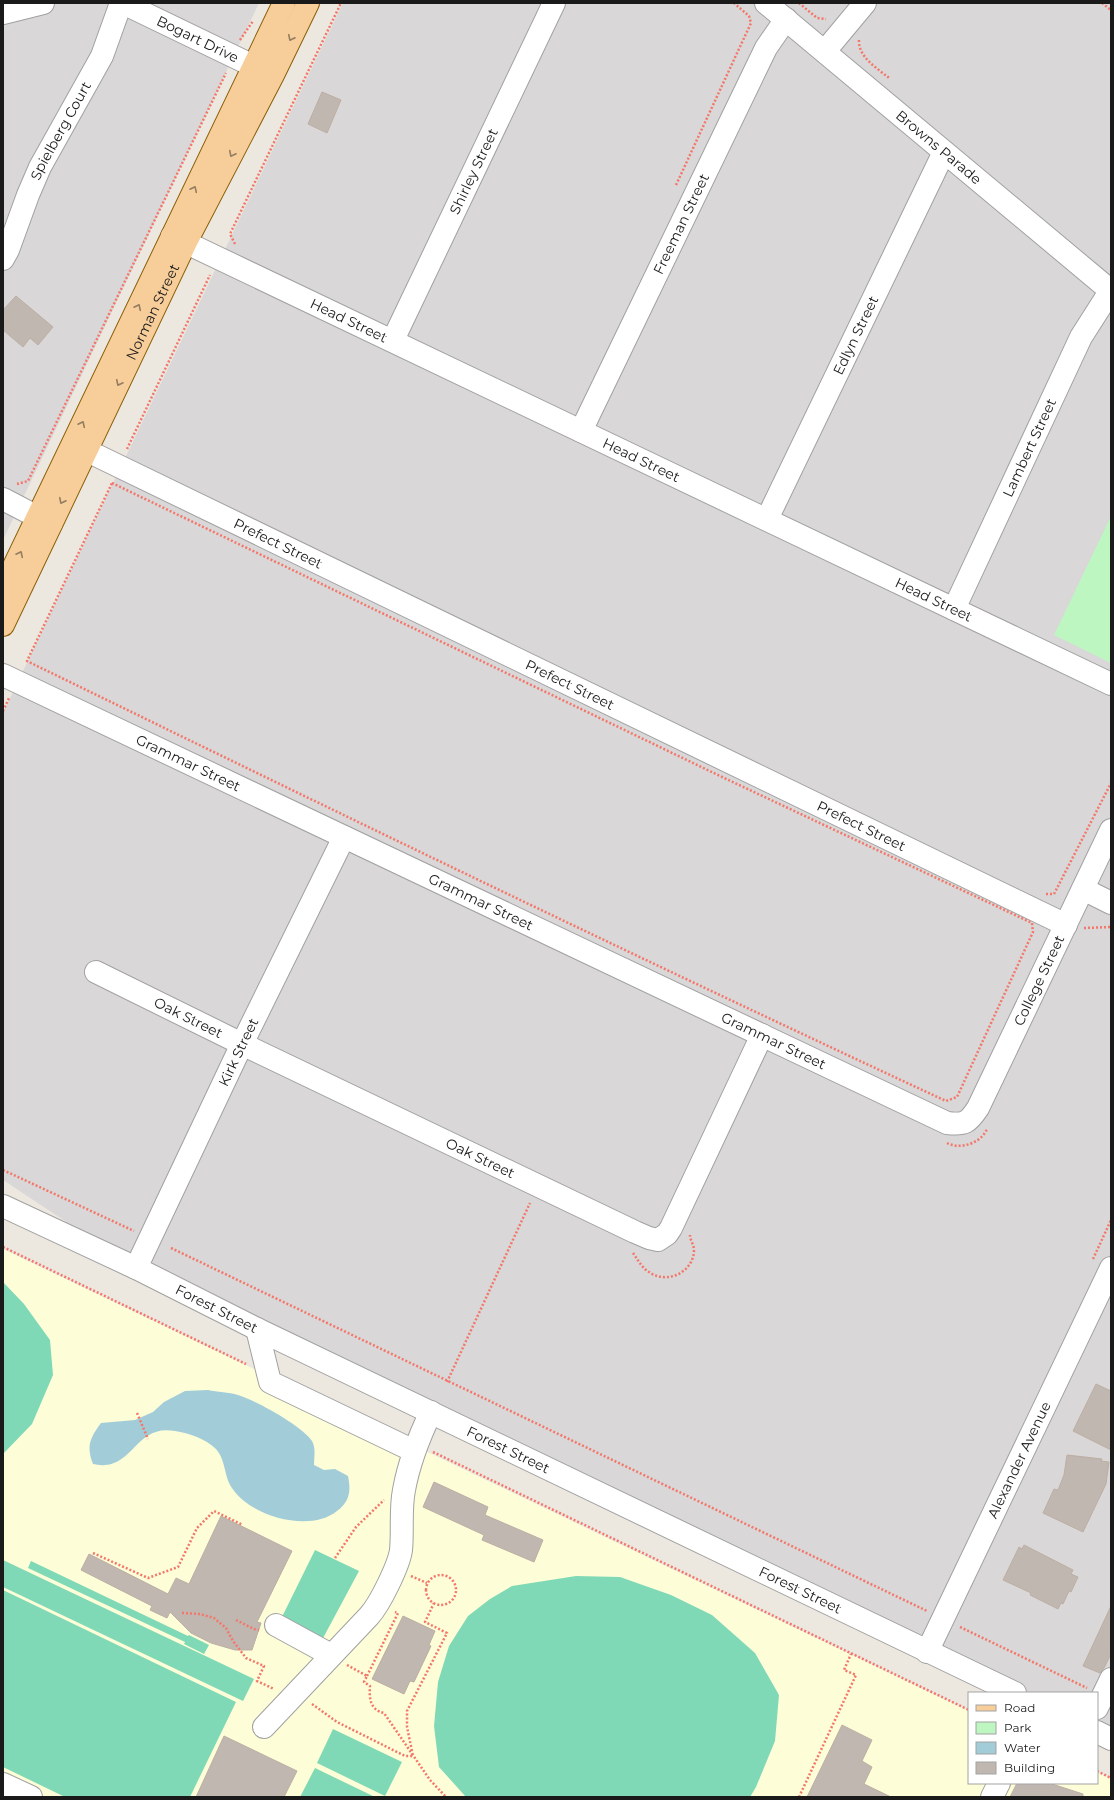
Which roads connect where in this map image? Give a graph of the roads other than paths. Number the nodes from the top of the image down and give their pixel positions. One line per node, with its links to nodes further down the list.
1 (43, 3): 9 (street)
2 (122, 3): 11 (street, Bogart Drive); 15 (street, Spielberg Court)
3 (284, 3): 11 (main road, Norman Street)
4 (308, 3): 12 (main road, Norman Street, one-way to 12)
5 (554, 3): 17 (street, Shirley Street)
6 (766, 3): 8 (street, Browns Parade)
7 (865, 3): 10 (street)
8 (792, 11): 10 (street, Browns Parade); 18 (street, Freeman Street)
9 (3, 13)
10 (825, 51): 13 (street, Browns Parade)
11 (254, 65): 12 (street, Bogart Drive); 14 (main road, Norman Street, one-way to 11)
12 (273, 75): 14 (main road, Norman Street, one-way to 14)
13 (944, 152): 16 (street, Browns Parade); 21 (street, Edlyn Street)
14 (179, 239): 17 (street, Head Street); 19 (main road, Norman Street)
15 (3, 259)
16 (1111, 290): 24 (street, Lambert Street)
17 (393, 340): 18 (street, Head Street)
18 (581, 431): 21 (street, Head Street)
19 (80, 447): 22 (main road, Norman Street); 32 (street, Prefect Street)
20 (10, 492): 22 (street)
21 (767, 519): 24 (street, Head Street)
22 (44, 520): 23 (main road, Norman Street, one-way to 22); 25 (main road, Norman Street)
23 (3, 589)
24 (954, 609): 27 (street, Head Street)
25 (3, 624)
26 (7, 684): 29 (street, Grammar Street)
27 (1111, 684)
28 (1111, 830): 30 (street, College Street)
29 (344, 837): 34 (street, Grammar Street); 35 (street, Kirk Street)
30 (1083, 889): 31 (street); 32 (street, College Street)
31 (1111, 903)
32 (1075, 927): 36 (street, College Street)
33 (96, 972): 35 (street, Oak Street)
34 (762, 1036): 35 (street, Oak Street); 36 (street, Grammar Street)
35 (242, 1044): 39 (street, Kirk Street)
36 (961, 1124)
37 (3, 1206): 39 (street, Forest Street)
38 (1101, 1265): 44 (street, Alexander Avenue)
39 (136, 1268): 40 (street, Forest Street)
40 (257, 1329): 41 (street, Forest Street); 42 (street)
41 (431, 1412): 42 (street); 44 (street, Forest Street)
42 (415, 1448): 45 (street)
43 (276, 1624): 45 (street)
44 (927, 1652): 47 (street, Forest Street)
45 (331, 1655): 49 (street)
46 (1111, 1679): 48 (street)
47 (1013, 1692)
48 (1098, 1693)
49 (264, 1727)
50 (1098, 1732): 51 (street)
51 (1111, 1739)
52 (3, 1784): 54 (street)
53 (998, 1784): 55 (street)
54 (31, 1797)
55 (992, 1797)

